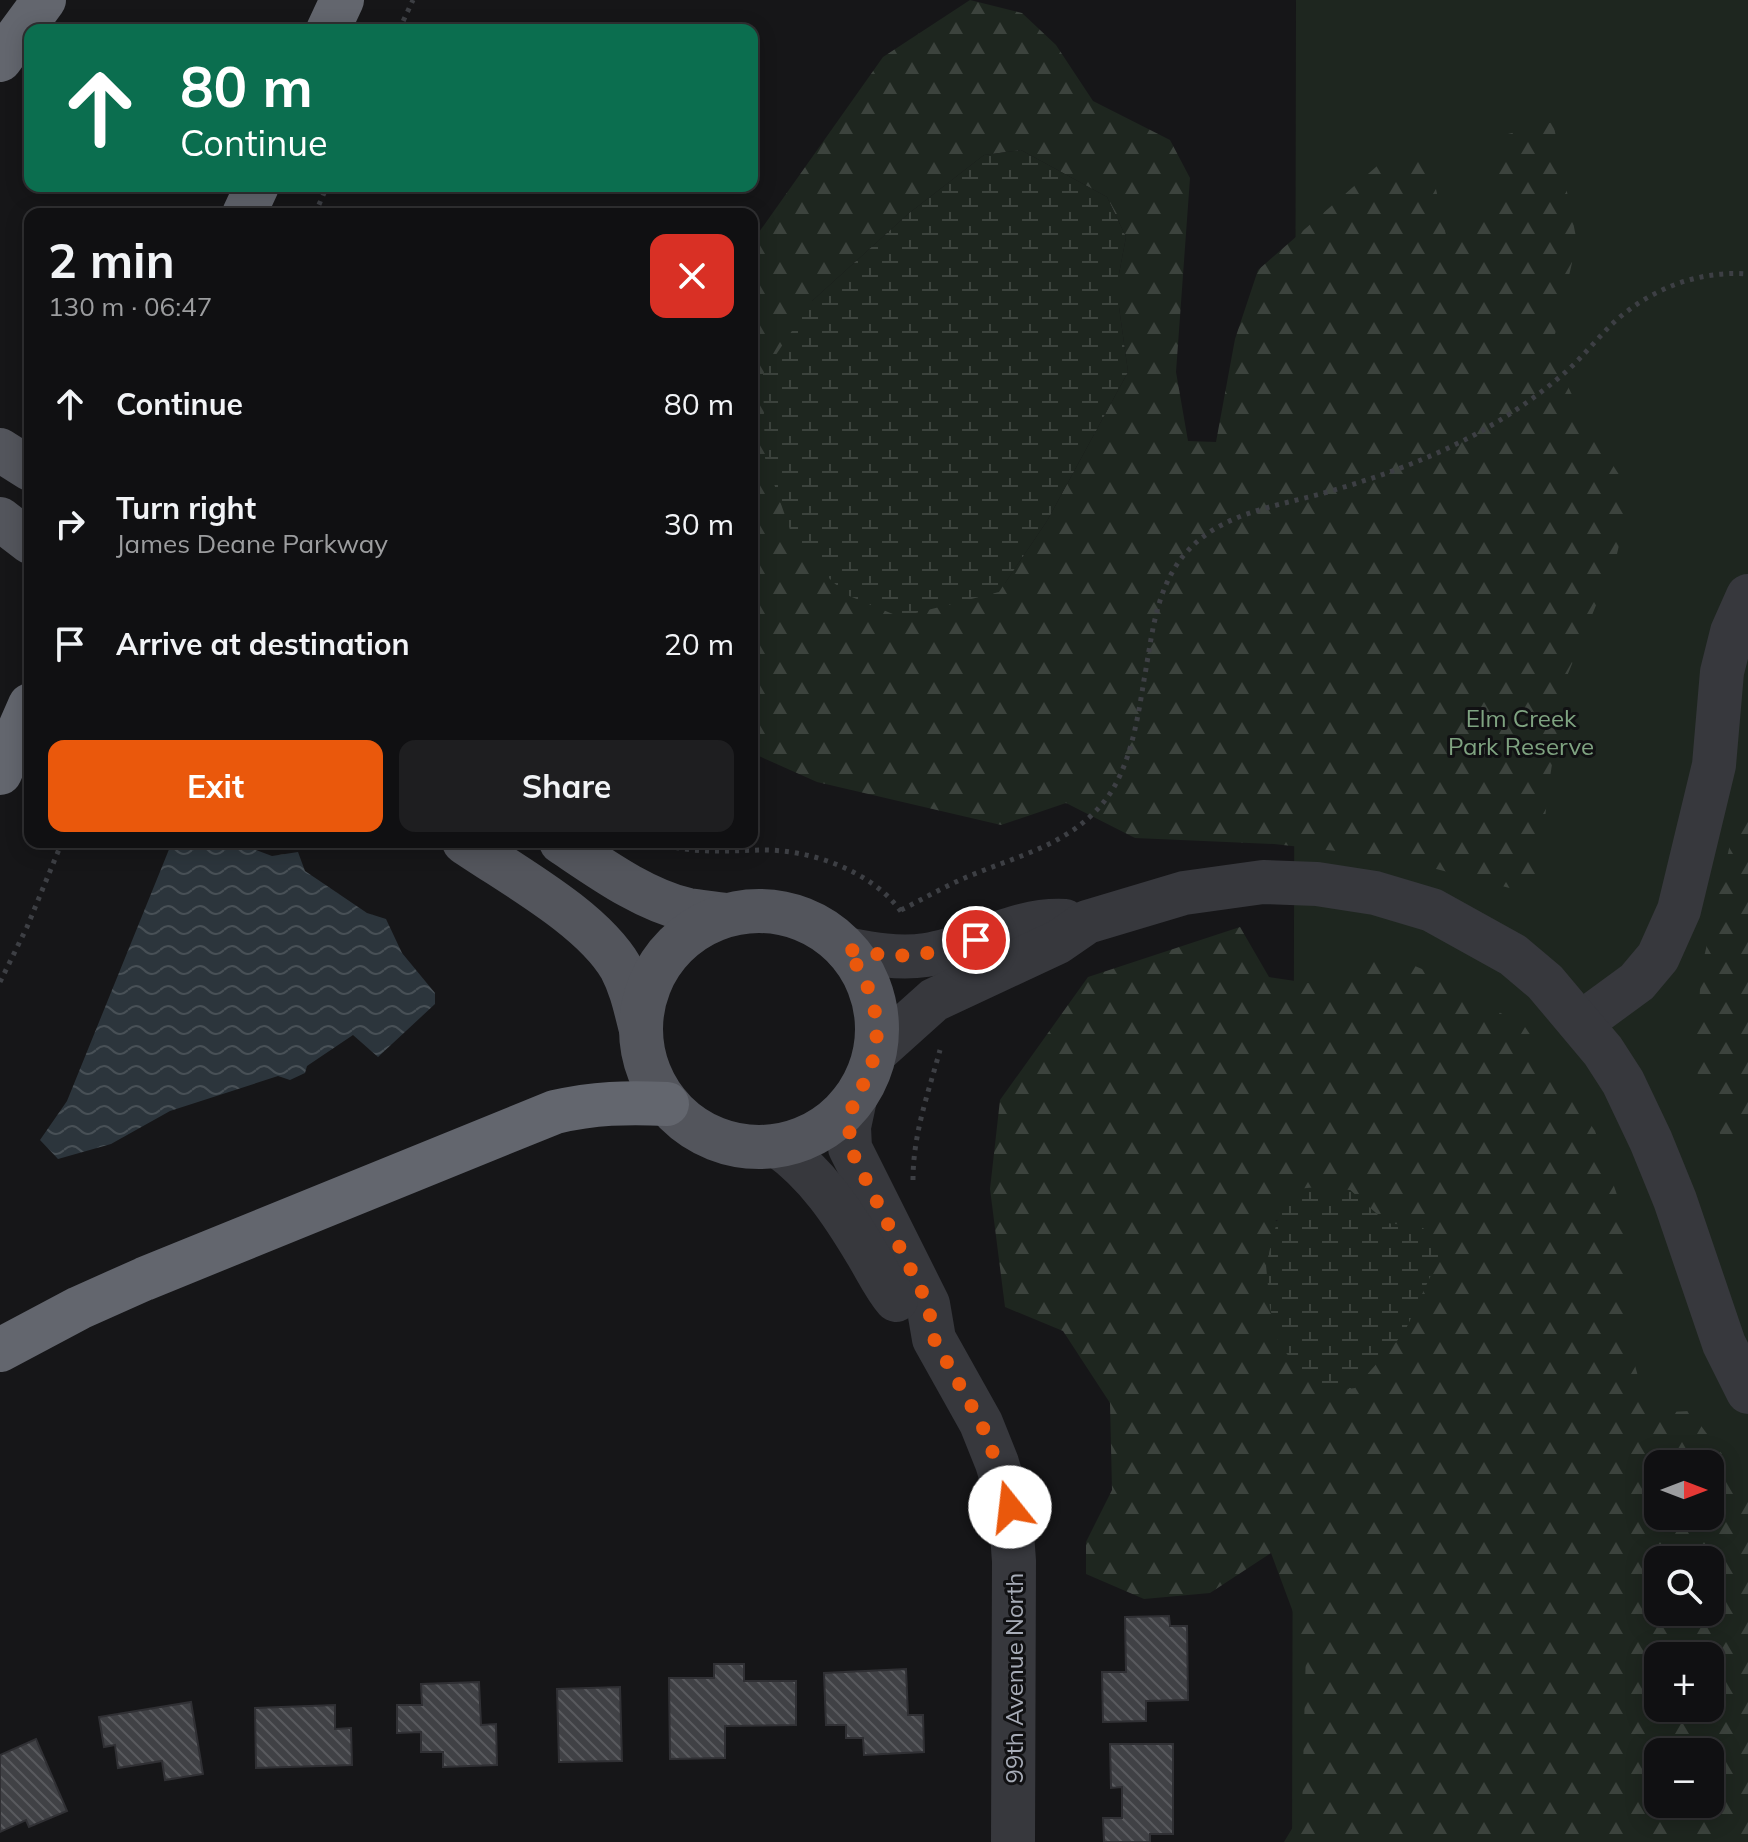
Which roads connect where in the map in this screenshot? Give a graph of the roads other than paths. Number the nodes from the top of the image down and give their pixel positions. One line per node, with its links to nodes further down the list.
1 (44, 0): 3 (highway)
2 (342, 0): 4 (highway)
3 (26, 24)
4 (331, 24)
5 (24, 27): 6 (highway)
6 (0, 60)
7 (0, 450): 8 (main road)
8 (24, 465)
9 (0, 519): 10 (main road)
10 (24, 537)
11 (1748, 596): 14 (street)
12 (1748, 717): 14 (street)
13 (24, 719): 15 (highway)
14 (1714, 765): 21 (street)
15 (0, 773)
16 (473, 848): 22 (main road)
17 (570, 848): 18 (main road)
18 (726, 915): 20 (main road); 22 (main road)
19 (1087, 922): 20 (street); 21 (street); 23 (street)
20 (846, 949): 23 (main road)
21 (1581, 1023): 29 (street)
22 (640, 1026): 25 (main road)
23 (875, 1053): 24 (main road)
24 (855, 1099): 26 (main road); 27 (street, 99th Avenue North)
25 (667, 1104): 26 (main road); 28 (highway)
26 (778, 1146): 27 (street, 99th Avenue North)
27 (934, 1339): 30 (street, 99th Avenue North)
28 (0, 1350)
29 (1748, 1392)
30 (1013, 1842)

